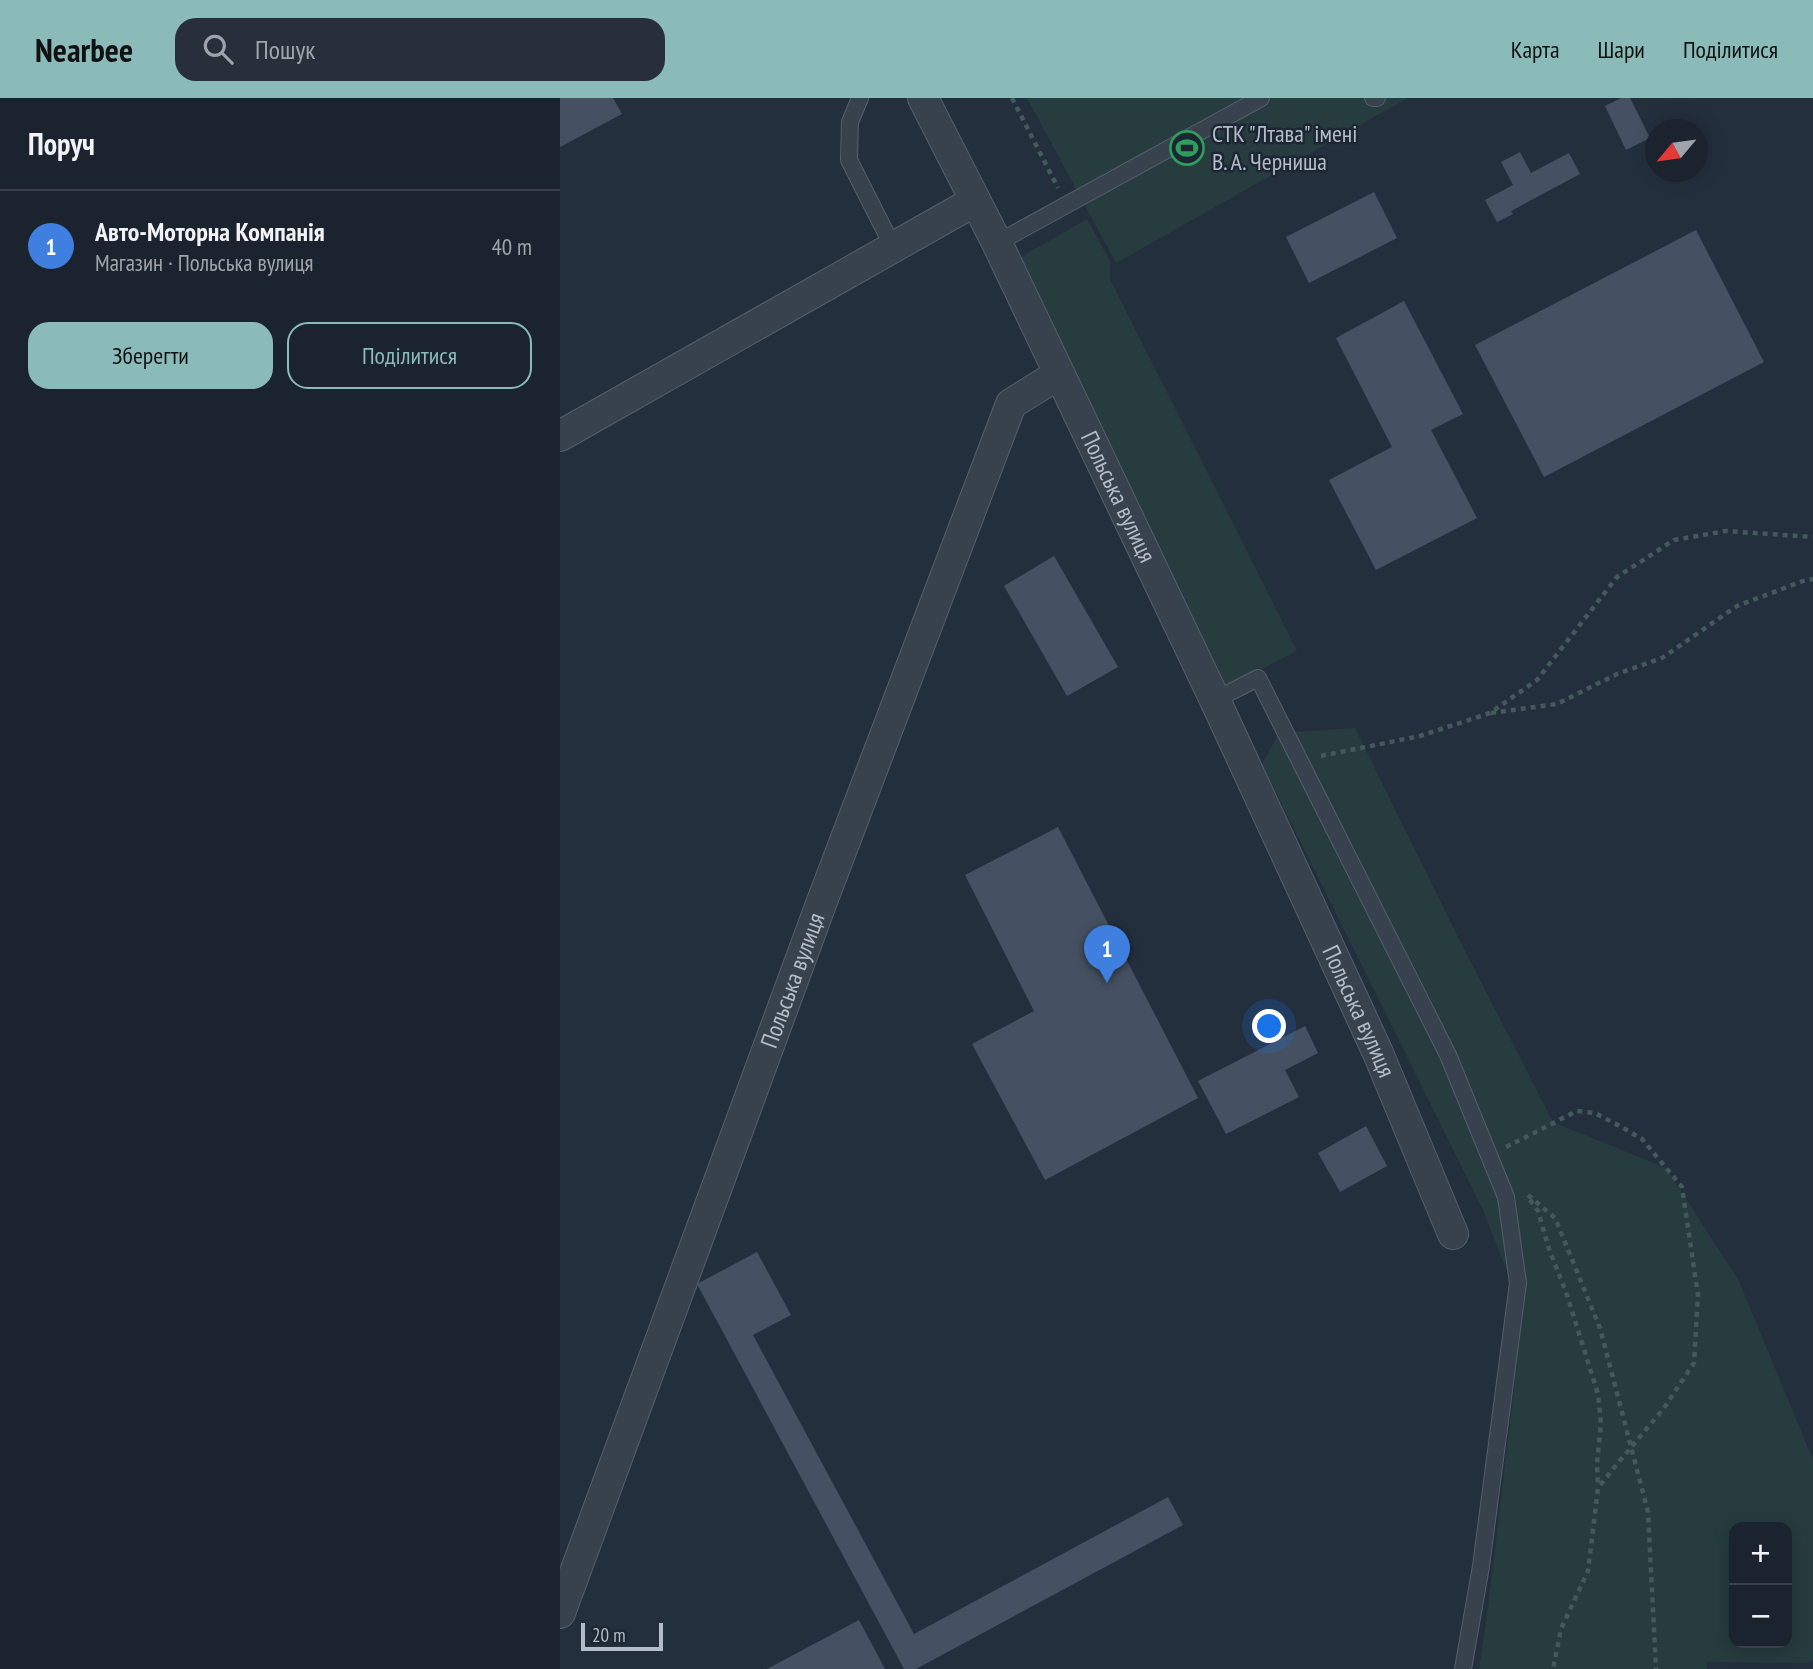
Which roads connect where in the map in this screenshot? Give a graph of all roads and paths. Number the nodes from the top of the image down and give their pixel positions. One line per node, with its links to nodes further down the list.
1 (860, 98): 8 (lane)
2 (923, 98): 5 (street, Польська вулиця)
3 (1013, 98): 6 (path)
4 (1261, 98): 6 (lane)
5 (975, 201): 7 (street, Польська вулиця); 8 (street)
6 (1067, 205): 7 (lane)
7 (997, 243): 9 (street, Польська вулиця)
8 (893, 247): 10 (street)
9 (1059, 374): 13 (street, Польська вулиця); 20 (street, Польська вулиця)
10 (560, 436)
11 (1813, 537): 14 (path)
12 (1813, 579): 14 (path)
13 (1215, 700): 15 (lane); 17 (street, Польська вулиця)
14 (1490, 713): 15 (path)
15 (1300, 760): 16 (lane)
16 (1488, 1151): 18 (path); 21 (lane)
17 (1453, 1234)
18 (1631, 1447): 19 (path); 19 (path); 23 (path)
19 (1598, 1488): 22 (path)
20 (560, 1613)
21 (1463, 1669)
22 (1553, 1669)
23 (1656, 1669)

